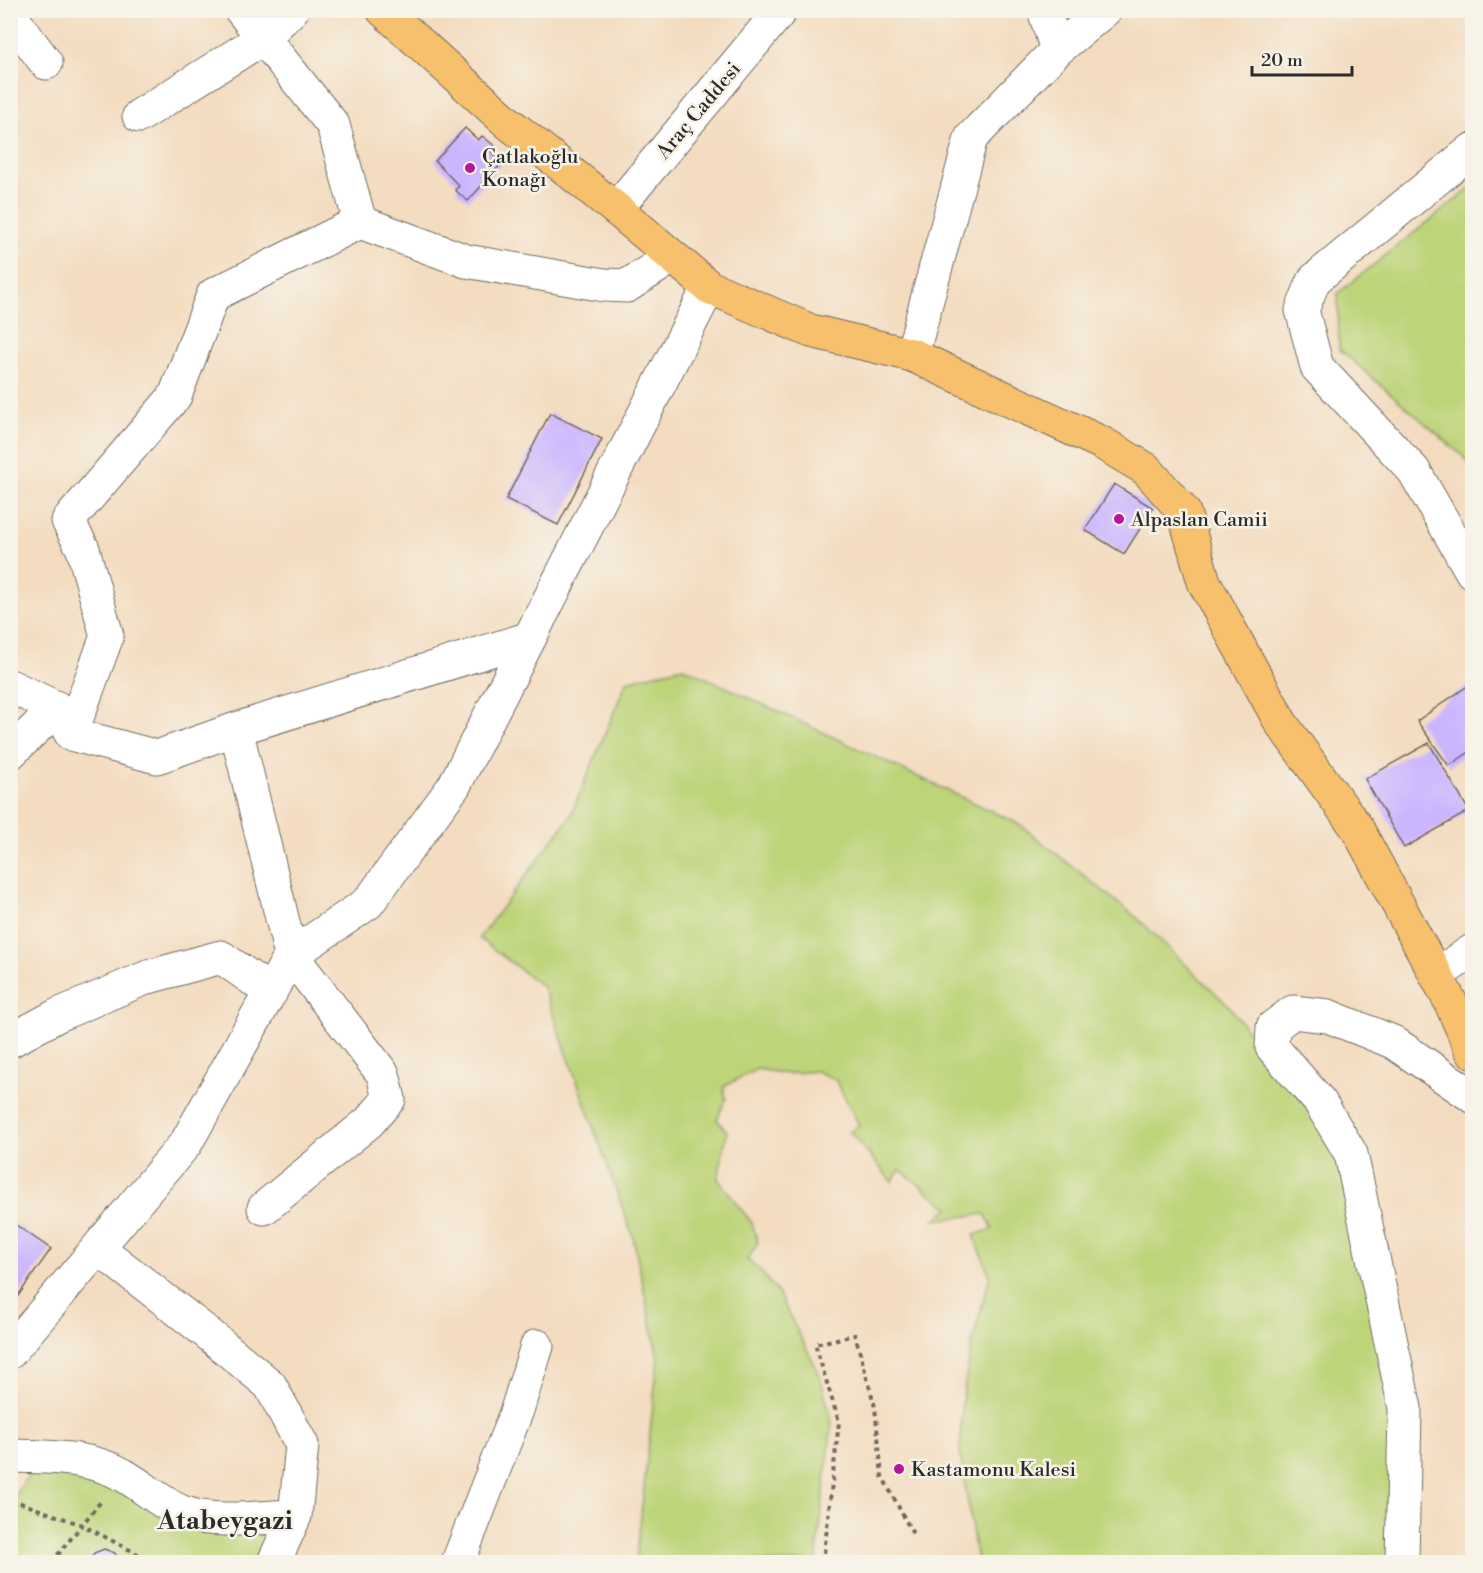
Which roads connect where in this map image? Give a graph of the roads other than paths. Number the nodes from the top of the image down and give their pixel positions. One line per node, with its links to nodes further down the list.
1 (241, 10): 8 (street)
2 (292, 10): 8 (street)
3 (382, 10): 13 (main road)
4 (781, 10): 13 (street, Araç Caddesi)
5 (1044, 10): 9 (street)
6 (1105, 10): 9 (street)
7 (10, 15): 10 (street)
8 (263, 38): 11 (street); 14 (street)
9 (1057, 50): 17 (street)
10 (46, 63)
11 (139, 116)
12 (1473, 150): 18 (street)
13 (616, 209): 15 (main road)
14 (360, 222): 15 (street); 21 (street)
15 (672, 257): 16 (main road)
16 (709, 287): 17 (main road); 19 (street)
17 (912, 355): 25 (main road)
18 (1473, 572)
19 (527, 639): 22 (street); 24 (street)
20 (10, 686): 21 (street)
21 (64, 721): 22 (street); 23 (street)
22 (236, 729): 24 (street)
23 (10, 753)
24 (291, 955): 26 (street); 30 (street)
25 (1460, 964): 28 (main road)
26 (271, 992): 27 (street); 31 (street)
27 (10, 1041)
28 (1473, 1051)
29 (1473, 1096): 38 (street)
30 (264, 1208)
31 (98, 1248): 33 (street); 35 (street)
32 (537, 1346): 37 (street)
33 (10, 1353)
34 (10, 1456): 35 (street)
35 (296, 1516): 36 (street)
36 (274, 1563)
37 (458, 1563)
38 (1402, 1563)

